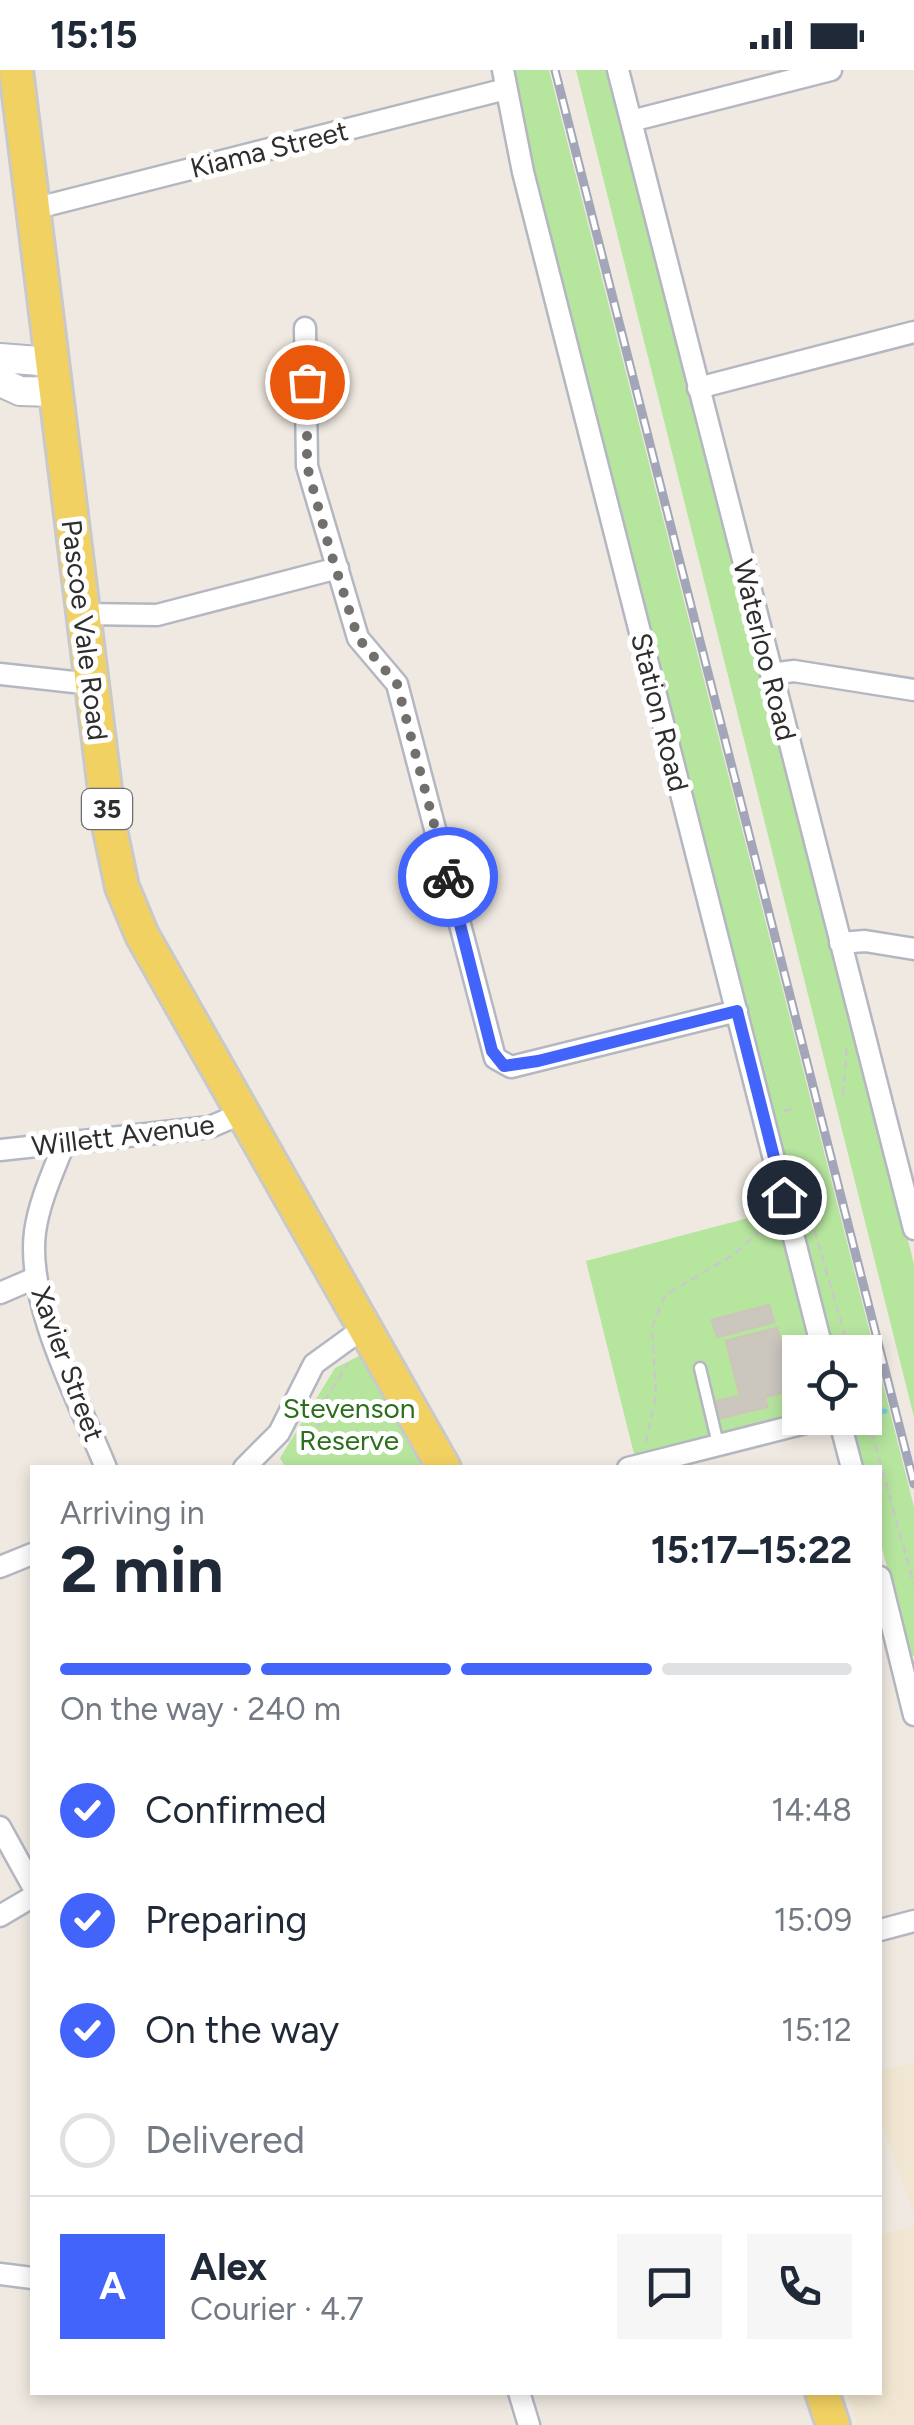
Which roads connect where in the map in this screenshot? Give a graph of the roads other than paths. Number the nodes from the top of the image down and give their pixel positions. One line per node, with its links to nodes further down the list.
1 (16, 70): 6 (main road, Pascoe Vale Road / 35)
2 (618, 70): 5 (street, Waterloo Road)
3 (830, 70): 5 (street)
4 (504, 79): 6 (street, Kiama Street); 21 (street, Station Road)
5 (631, 121): 12 (street, Waterloo Road)
6 (33, 209): 10 (main road, Pascoe Vale Road / 35)
7 (306, 328): 13 (street)
8 (914, 332): 12 (street)
9 (0, 358): 10 (street)
10 (54, 378): 11 (street); 14 (main road, Pascoe Vale Road / 35)
11 (0, 382)
12 (698, 388): 16 (street, Waterloo Road)
13 (338, 568): 14 (street); 21 (street)
14 (84, 614): 17 (main road, Pascoe Vale Road / 35)
15 (0, 674): 17 (street)
16 (771, 674): 18 (street); 19 (street, Waterloo Road)
17 (92, 684): 22 (main road, Pascoe Vale Road / 35)
18 (914, 690)
19 (840, 944): 20 (street); 25 (street, Waterloo Road)
20 (914, 949)
21 (737, 1011): 30 (street, Station Road)
22 (243, 1112): 23 (street, Willett Avenue); 29 (main road, Pascoe Vale Road / 35)
23 (64, 1144): 24 (street, Willett Avenue); 27 (street, Xavier Street)
24 (0, 1150)
25 (905, 1156): 26 (street, Waterloo Road)
26 (914, 1229)
27 (36, 1278): 28 (street); 35 (street, Xavier Street)
28 (0, 1292)
29 (365, 1327): 36 (street); 37 (main road, Pascoe Vale Road / 35)
30 (819, 1335)
31 (700, 1368): 34 (lane)
32 (782, 1428): 34 (street)
33 (843, 1435): 39 (street)
34 (718, 1444): 38 (street)
35 (105, 1465)
36 (247, 1465)
37 (442, 1465)
38 (638, 1465)
39 (851, 1465)
40 (30, 1555): 41 (street)
41 (0, 1567)
42 (882, 1585): 43 (street)
43 (914, 1715)
44 (0, 1827): 45 (street)
45 (30, 1881)
46 (30, 1898): 47 (street)
47 (0, 1916)
48 (914, 1921): 49 (street)
49 (882, 1929)
50 (0, 2274): 51 (street)
51 (30, 2278)
52 (520, 2395): 54 (street)
53 (823, 2395): 55 (main road)
54 (529, 2425)
55 (832, 2425)

